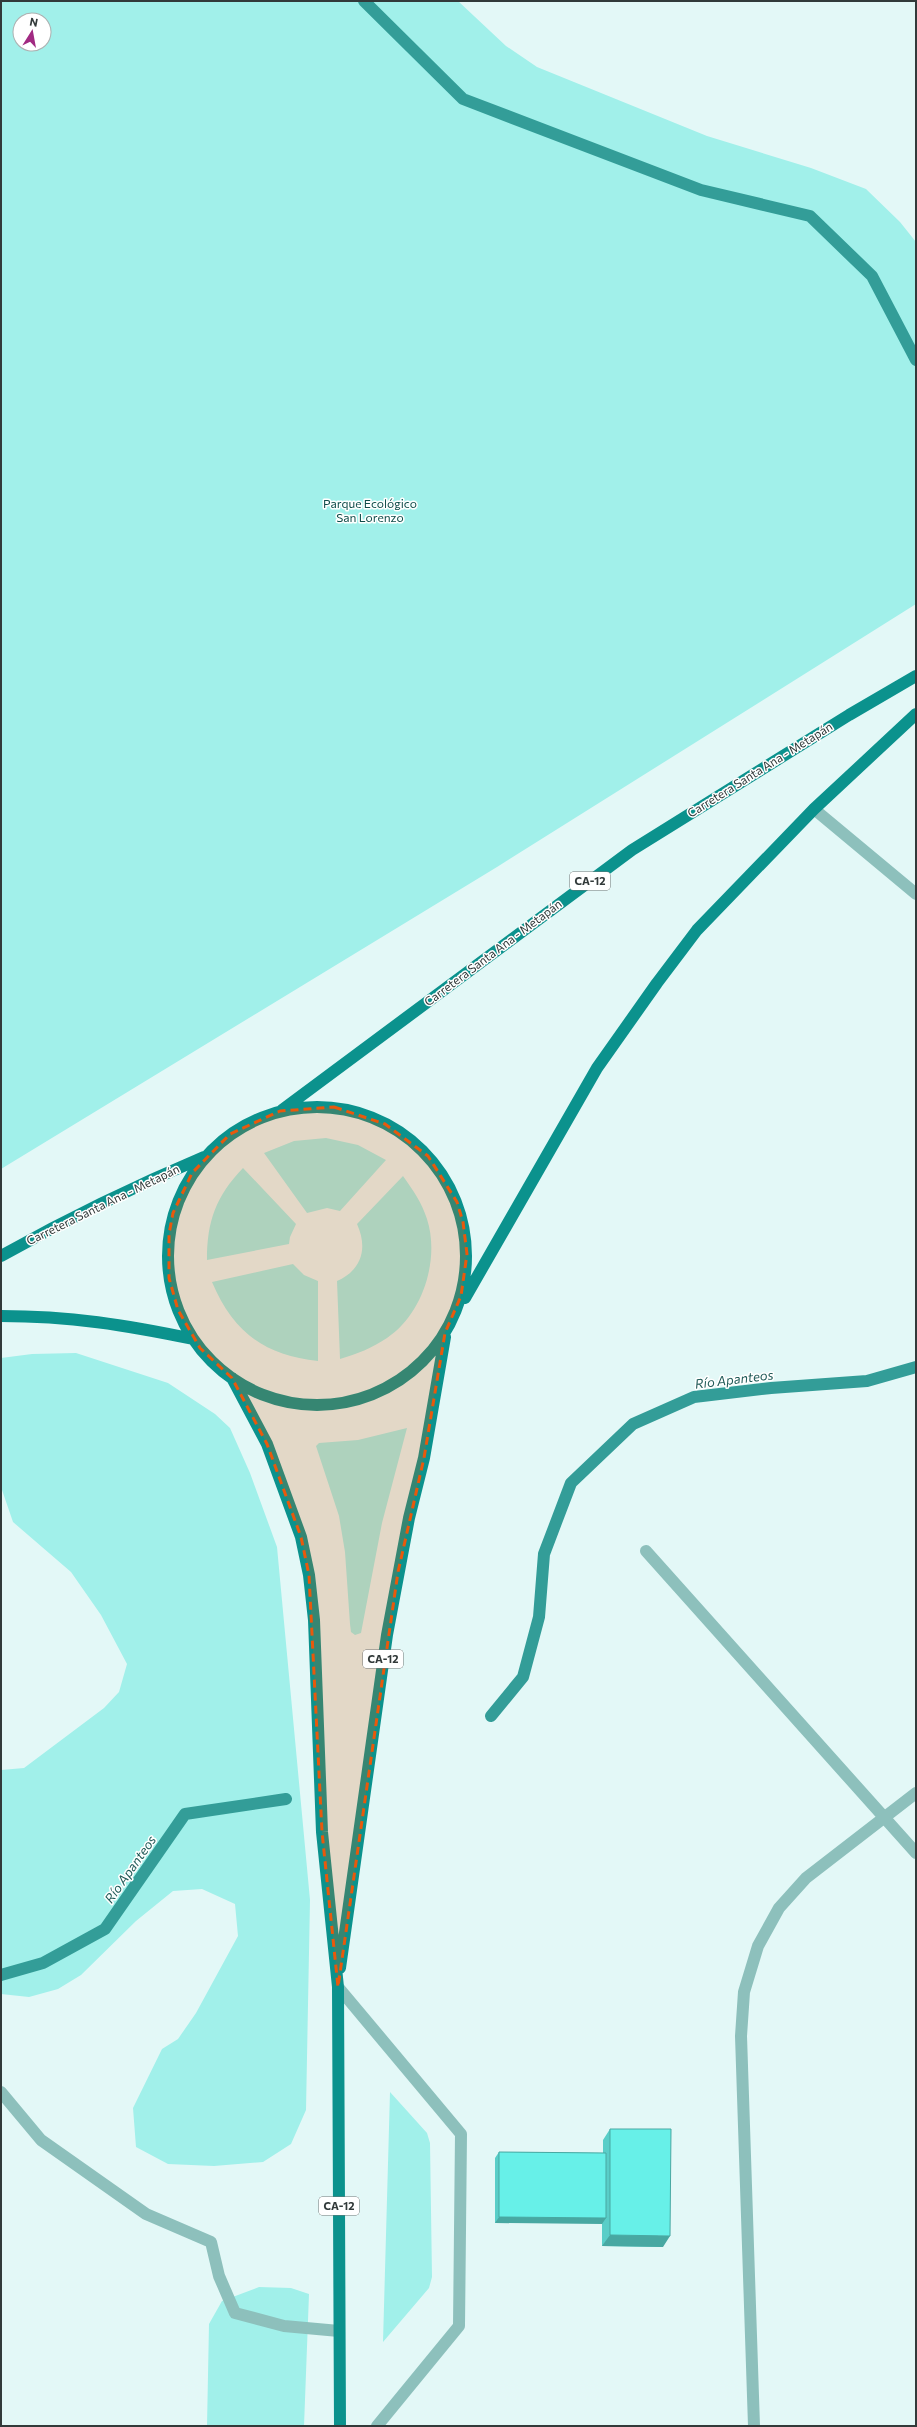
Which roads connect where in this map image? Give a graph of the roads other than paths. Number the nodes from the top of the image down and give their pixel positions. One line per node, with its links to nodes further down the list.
1 (916, 676): 5 (main road, Carretera Santa Ana - Metapán / CA-12)
2 (916, 714): 3 (main road)
3 (814, 809): 4 (street); 9 (main road)
4 (916, 894)
5 (280, 1111): 6 (main road); 9 (main road)
6 (206, 1156): 7 (main road, Carretera Santa Ana - Metapán); 11 (main road)
7 (1, 1256)
8 (1, 1316): 11 (main road)
9 (454, 1317): 10 (main road)
10 (446, 1333): 12 (main road); 17 (main road, CA-12)
11 (193, 1339): 12 (main road)
12 (232, 1378): 17 (main road, CA-12)
13 (646, 1551): 15 (street)
14 (916, 1793): 15 (street)
15 (885, 1817): 16 (street); 22 (street)
16 (916, 1853)
17 (338, 1987): 19 (main road, CA-12); 21 (street)
18 (1, 2092): 19 (street)
19 (339, 2331): 20 (main road, CA-12)
20 (340, 2426)
21 (377, 2426)
22 (754, 2426)

